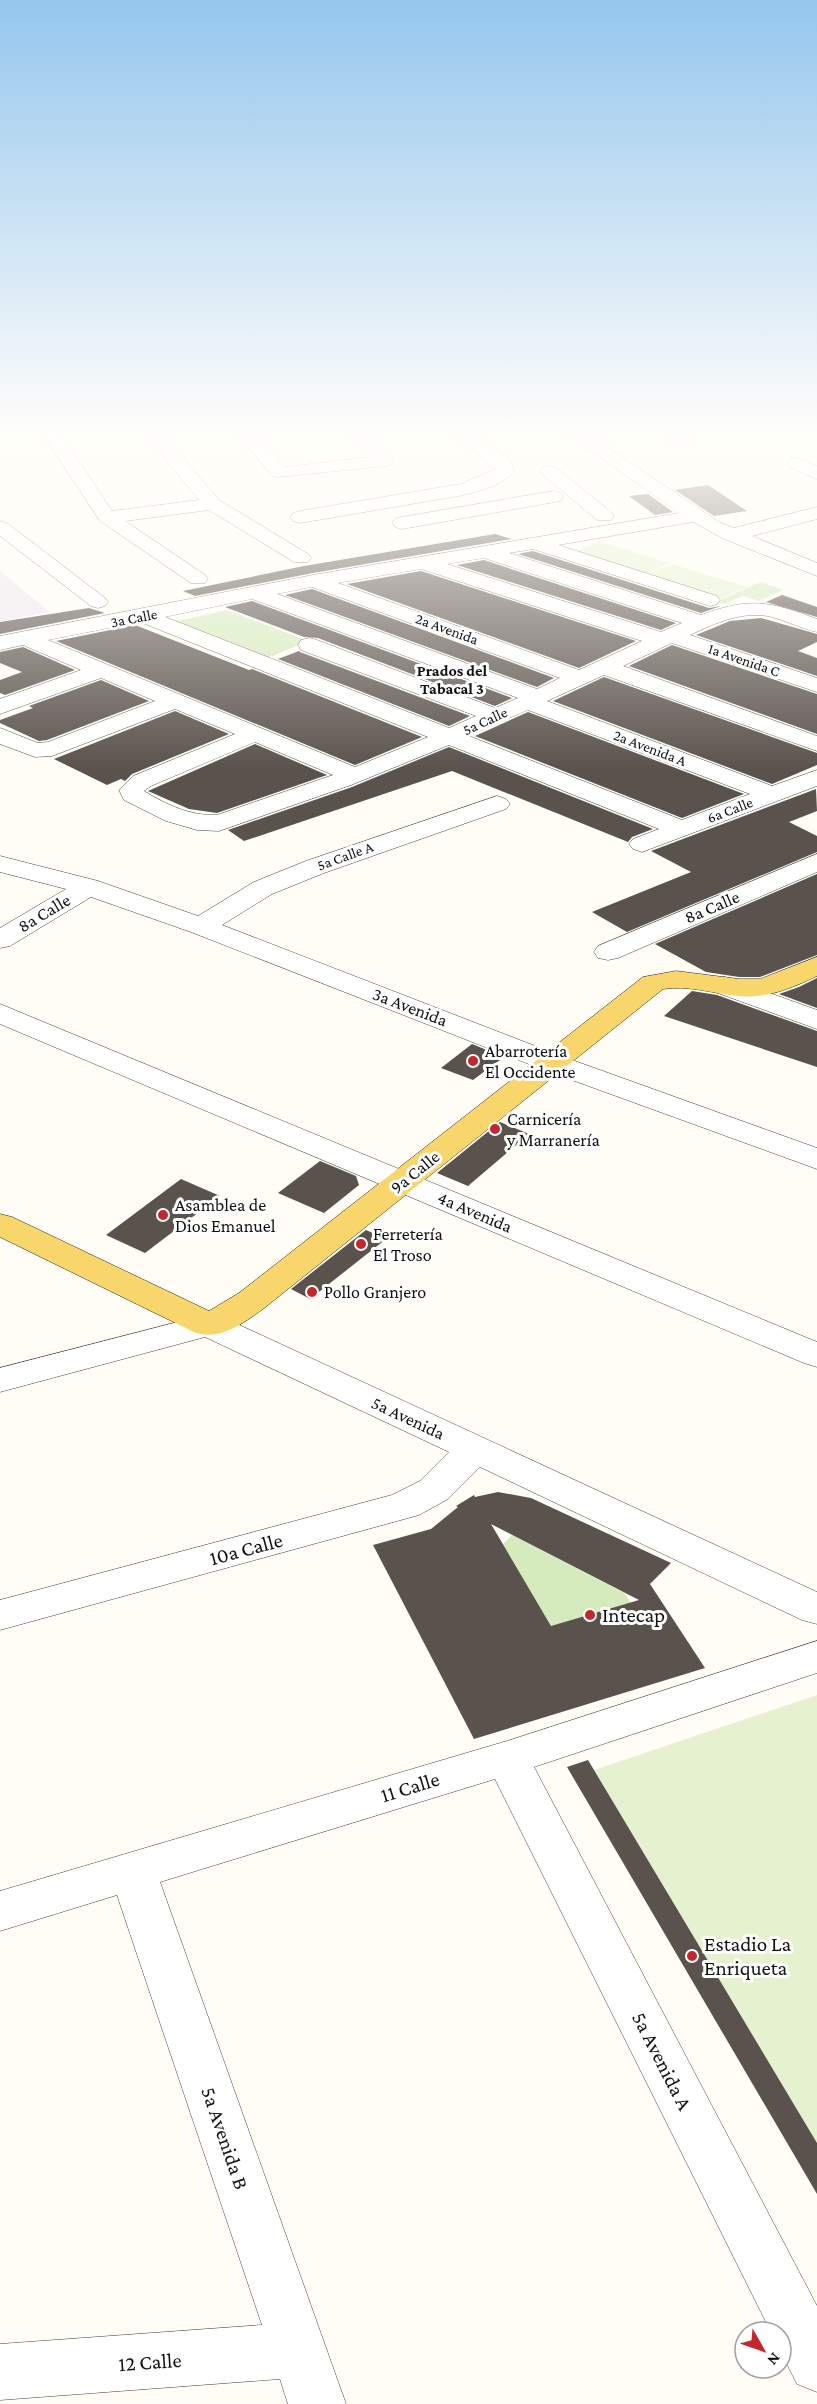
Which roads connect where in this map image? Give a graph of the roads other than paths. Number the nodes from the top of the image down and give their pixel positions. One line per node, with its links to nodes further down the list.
1 (24, 545): 15 (street)
2 (148, 545): 11 (street)
3 (280, 545): 8 (street)
4 (528, 545): 7 (street, 3a Calle)
5 (540, 545): 14 (street)
6 (756, 545): 10 (street)
7 (483, 552): 9 (street, 3a Calle); 17 (street)
8 (301, 558)
9 (422, 562): 12 (street, 3a Calle); 19 (street, 1a Avenida C)
10 (817, 570)
11 (198, 579)
12 (313, 581): 13 (street, 3a Calle); 25 (street, 2a Avenida)
13 (254, 593): 16 (street, 3a Calle); 27 (street, 2a Avenida A)
14 (710, 600)
15 (98, 602)
16 (145, 616): 20 (street, 3a Calle); 33 (street)
17 (701, 622): 18 (street, 5a Calle); 19 (street, 5a Calle)
18 (817, 626)
19 (667, 638): 23 (street, 5a Calle); 26 (street, 1a Avenida C)
20 (27, 639): 21 (street, 3a Calle); 24 (street)
21 (0, 643)
22 (309, 645): 30 (street)
23 (603, 667): 25 (street, 5a Calle); 34 (street)
24 (101, 670): 28 (street); 29 (street)
25 (580, 678): 27 (street, 5a Calle)
26 (817, 685)
27 (532, 699): 30 (street, 5a Calle); 37 (street, 2a Avenida A)
28 (175, 701): 31 (street); 32 (street)
29 (0, 707)
30 (496, 716): 33 (street, 5a Calle)
31 (255, 734): 35 (street); 35 (street, 5a Calle)
32 (0, 735)
33 (450, 737): 35 (street, 5a Calle); 39 (street)
34 (817, 744)
35 (354, 775)
36 (817, 777): 37 (street, 6a Calle)
37 (772, 794): 39 (street, 6a Calle)
38 (497, 804): 44 (street, 5a Calle A)
39 (682, 829): 40 (street, 6a Calle)
40 (642, 844)
41 (817, 862): 46 (street, 8a Calle)
42 (0, 864): 43 (street, 3a Avenida)
43 (89, 887): 44 (street, 3a Avenida); 45 (street, 8a Calle)
44 (201, 926): 51 (street, 3a Avenida)
45 (0, 940)
46 (608, 952)
47 (817, 965): 48 (main road, 9a Calle)
48 (724, 986): 50 (street); 51 (main road, 9a Calle)
49 (0, 1013): 53 (street, 4a Avenida)
50 (817, 1020)
51 (550, 1062): 52 (street, 3a Avenida); 53 (main road, 9a Calle)
52 (817, 1159)
53 (402, 1182): 55 (main road, 9a Calle); 56 (street, 4a Avenida)
54 (0, 1224): 55 (main road, 5a Avenida)
55 (210, 1325): 57 (street, 9a Calle); 58 (street, 5a Avenida)
56 (817, 1355)
57 (0, 1380)
58 (474, 1450): 59 (street, 5a Avenida); 60 (street, 10a Calle)
59 (817, 1609)
60 (0, 1615)
61 (817, 1657): 62 (street, 11 Calle)
62 (507, 1758): 63 (street, 11 Calle); 66 (street, 5a Avenida A)
63 (133, 1872): 64 (street, 11 Calle); 65 (street, 5a Avenida B)
64 (0, 1911)
65 (300, 2350): 67 (street, 12 Calle); 68 (street, 5a Avenida B)
66 (817, 2364)
67 (0, 2372)
68 (317, 2404)

